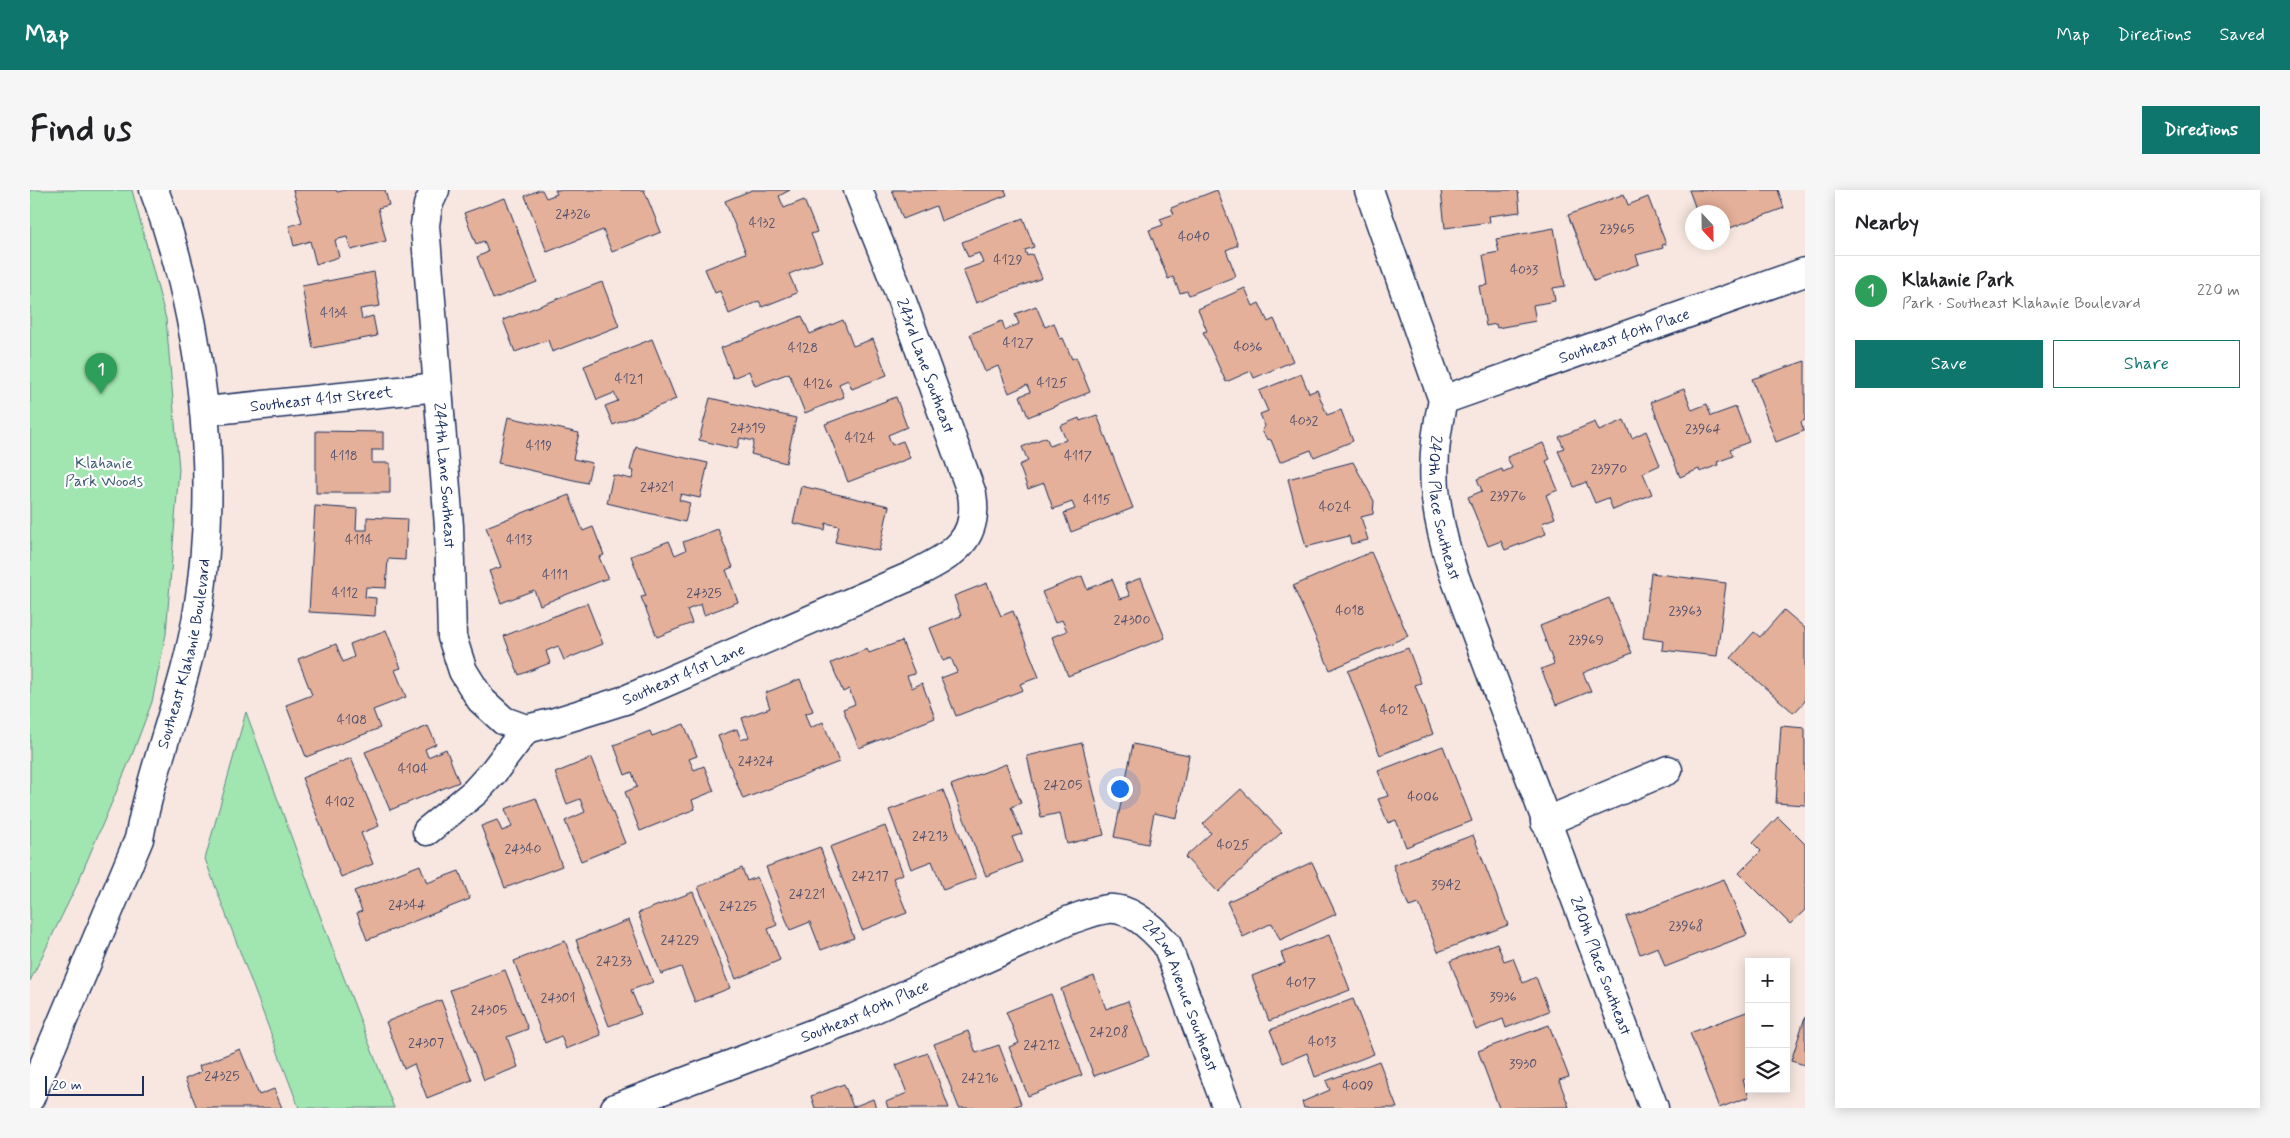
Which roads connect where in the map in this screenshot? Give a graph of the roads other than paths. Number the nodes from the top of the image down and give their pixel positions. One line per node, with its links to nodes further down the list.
1 (154, 190): 8 (street, Southeast Klahanie Boulevard)
2 (435, 190): 6 (street, 244th Lane Southeast)
3 (858, 190): 9 (street, 243rd Lane Southeast)
4 (1369, 190): 7 (street)
5 (1805, 272): 7 (street, Southeast 40th Place)
6 (438, 387): 8 (street, Southeast 41st Street); 10 (street, 244th Lane Southeast)
7 (1443, 400): 12 (street, 240th Place Southeast)
8 (206, 411): 15 (street, Southeast Klahanie Boulevard)
9 (963, 543): 10 (street, Southeast 41st Lane)
10 (526, 729): 13 (street)
11 (1668, 770): 12 (street)
12 (1545, 822): 18 (street, 240th Place Southeast)
13 (427, 831)
14 (1109, 908): 16 (street, Southeast 40th Place); 17 (street, 242nd Avenue Southeast)
15 (30, 1098)
16 (615, 1108)
17 (1227, 1108)
18 (1654, 1108)

